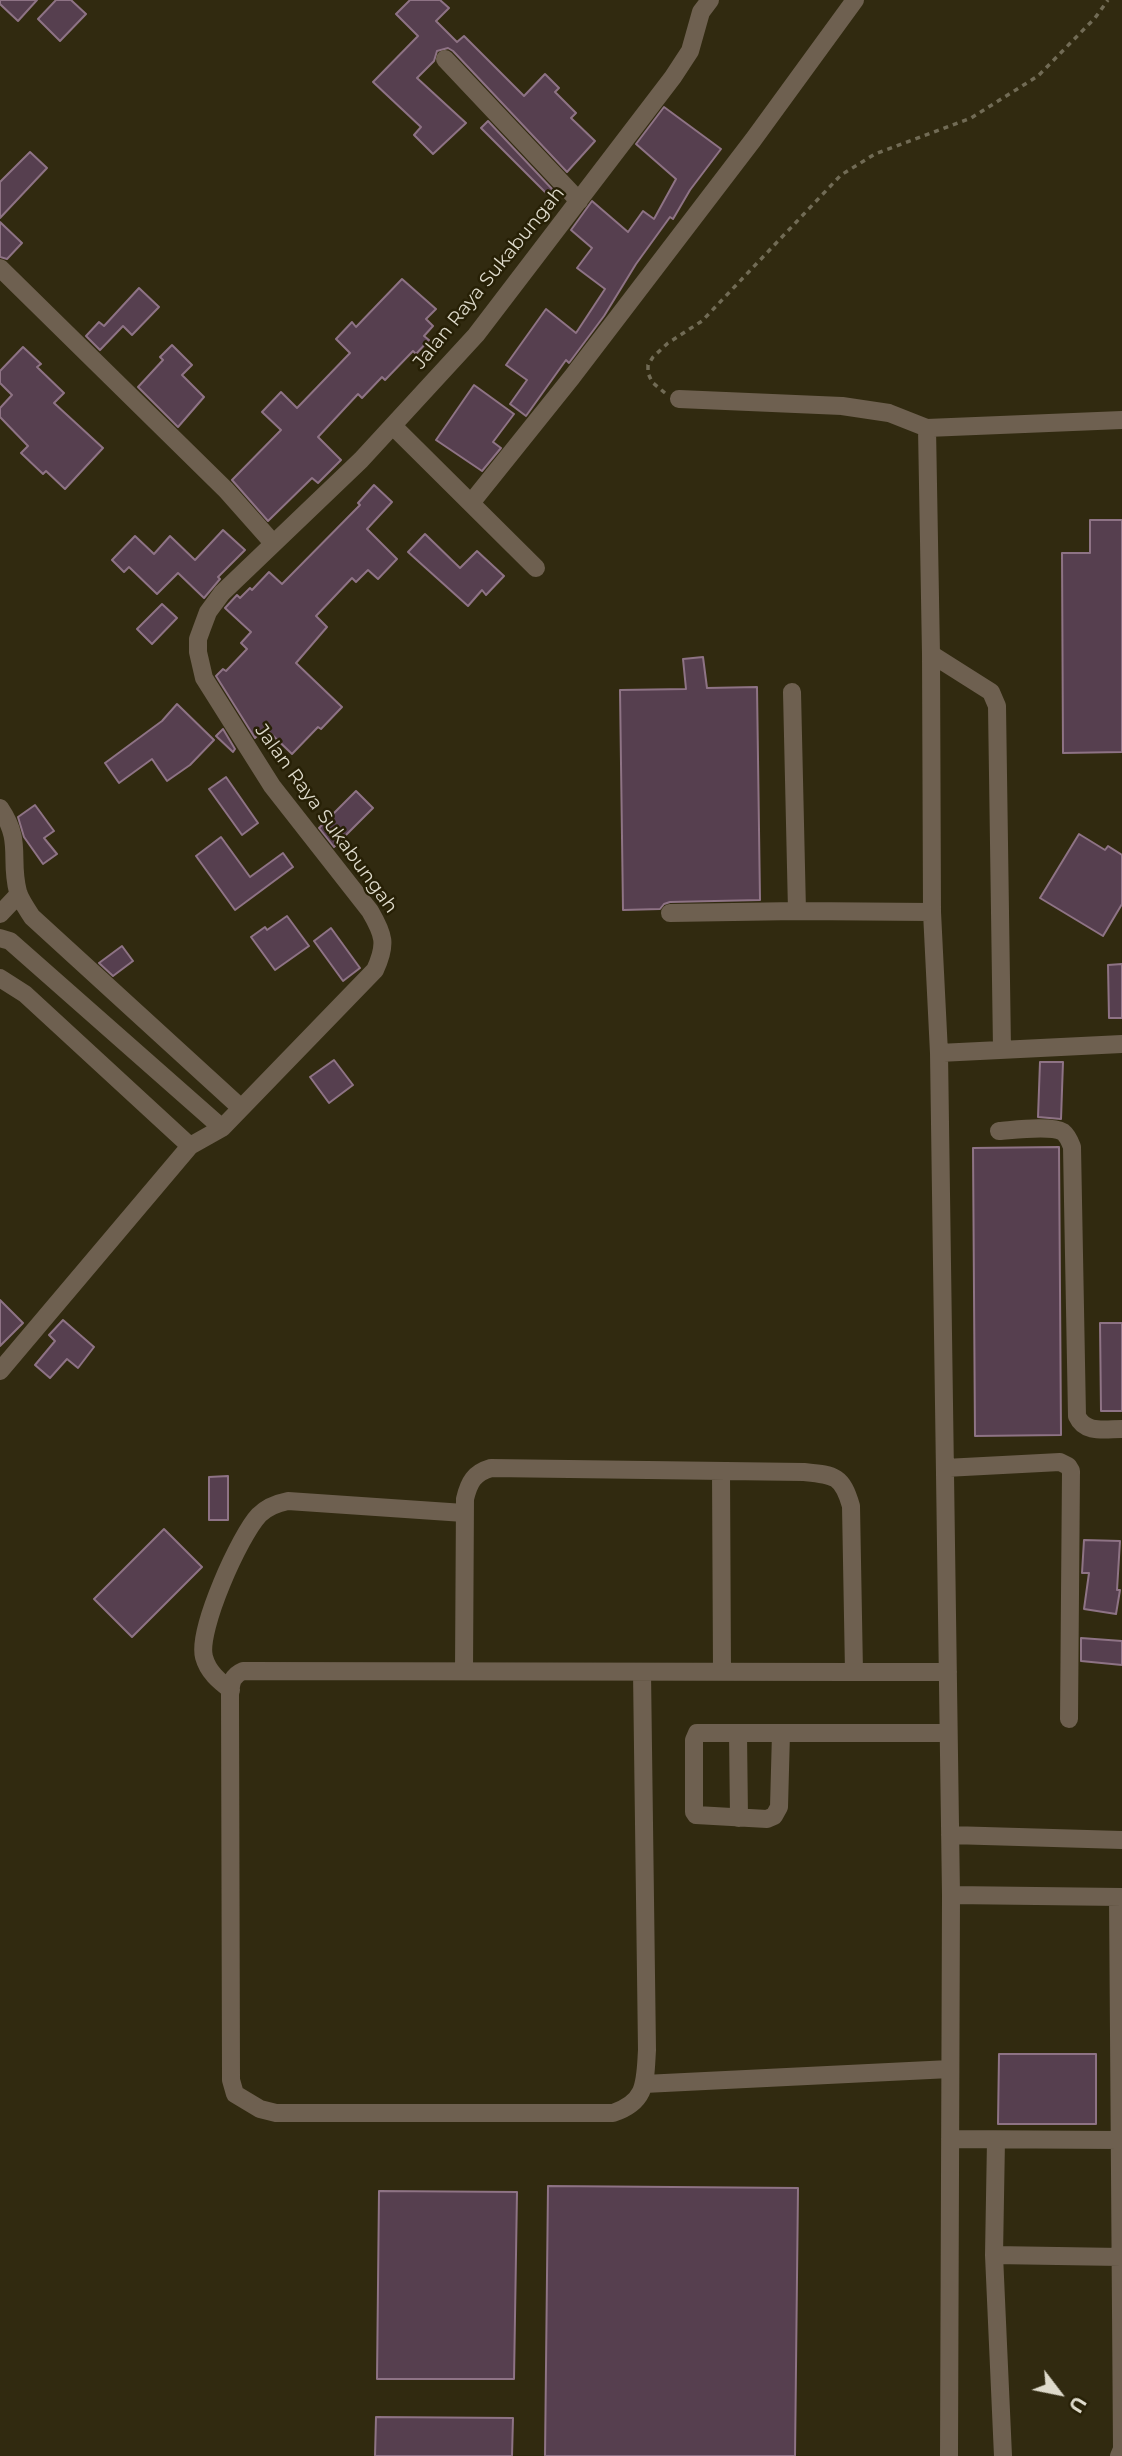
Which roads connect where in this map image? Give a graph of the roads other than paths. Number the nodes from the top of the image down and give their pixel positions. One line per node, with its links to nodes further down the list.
1 (855, 0): 10 (street)
2 (701, 4): 4 (street, Jalan Raya Sukabungah)
3 (445, 59): 4 (street)
4 (579, 201): 8 (street, Jalan Raya Sukabungah)
5 (0, 268): 11 (street)
6 (679, 399): 9 (street)
7 (1122, 420): 9 (street)
8 (393, 426): 10 (street); 11 (street, Jalan Raya Sukabungah)
9 (927, 428): 13 (street)
10 (471, 503): 12 (street)
11 (273, 543): 26 (street, Jalan Raya Sukabungah)
12 (536, 568)
13 (931, 654): 18 (street); 24 (street)
14 (792, 691): 17 (street)
15 (0, 808): 16 (street)
16 (19, 894): 20 (street); 26 (street)
17 (797, 911): 18 (street); 19 (street)
18 (932, 912): 25 (street)
19 (670, 913)
20 (0, 914)
21 (0, 937): 27 (street)
22 (0, 978): 29 (street)
23 (1122, 1044): 24 (street)
24 (1002, 1049): 25 (street)
25 (939, 1053): 32 (street)
26 (241, 1108): 27 (street, Jalan Raya Sukabungah)
27 (222, 1128): 29 (street, Jalan Raya Sukabungah)
28 (999, 1131): 31 (street)
29 (190, 1146): 30 (street, Jalan Raya Sukabungah)
30 (0, 1371)
31 (1122, 1429)
32 (945, 1468): 39 (street); 41 (street)
33 (721, 1471): 34 (street); 37 (street); 38 (street)
34 (464, 1513): 35 (street); 40 (street)
35 (464, 1671): 36 (street); 40 (street)
36 (642, 1672): 37 (street); 51 (street)
37 (722, 1672): 38 (street)
38 (854, 1672): 39 (street)
39 (948, 1672): 43 (street)
40 (231, 1690): 51 (street)
41 (1069, 1718)
42 (738, 1733): 44 (street); 45 (street); 45 (street)
43 (948, 1733): 44 (street); 46 (street)
44 (781, 1734): 45 (street)
45 (739, 1818)
46 (950, 1835): 47 (street); 48 (street)
47 (1122, 1840)
48 (951, 1895): 49 (street); 50 (street)
49 (1120, 1897): 54 (street)
50 (950, 2069): 51 (street); 52 (street)
51 (644, 2084)
52 (950, 2139): 53 (street); 57 (street)
53 (996, 2140): 54 (street); 55 (street)
54 (1120, 2140): 56 (street)
55 (994, 2255): 56 (street); 58 (street)
56 (1121, 2257): 59 (street)
57 (949, 2456)
58 (1003, 2456)
59 (1119, 2456)

